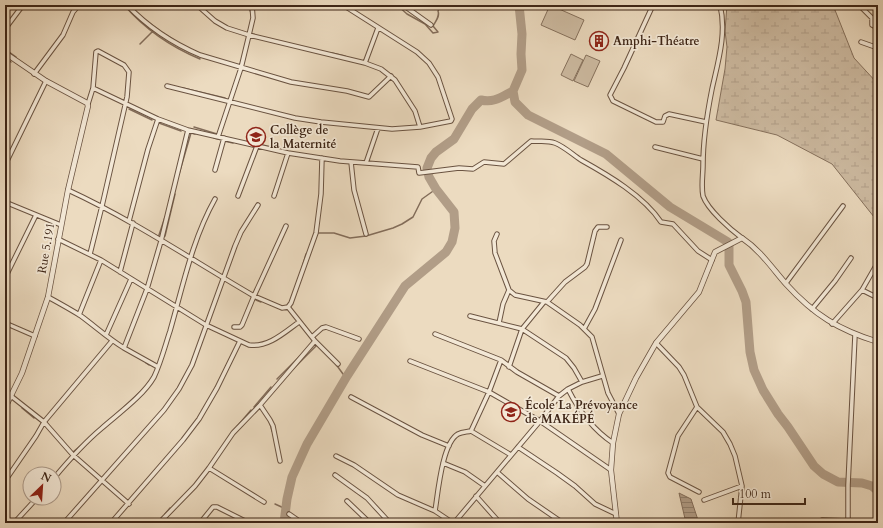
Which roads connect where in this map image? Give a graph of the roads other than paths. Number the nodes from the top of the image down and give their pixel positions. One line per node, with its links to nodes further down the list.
1 (22, 5): 16 (street)
2 (79, 5): 23 (street)
3 (127, 5): 22 (street)
4 (197, 5): 17 (street)
5 (252, 5): 17 (street)
6 (287, 5): 7 (street)
7 (293, 5)
8 (343, 5): 14 (street)
9 (403, 5): 13 (street)
10 (653, 5): 32 (street)
11 (720, 5): 32 (street)
12 (860, 5): 15 (street)
13 (431, 25)
14 (378, 28): 21 (street); 33 (street)
15 (878, 28)
16 (5, 29)
17 (249, 36): 21 (street); 22 (street)
18 (861, 42): 19 (street)
19 (878, 48)
20 (6, 55): 23 (street)
21 (366, 63): 24 (street)
22 (240, 68): 24 (street); 28 (street)
23 (34, 74): 25 (street)
24 (391, 76): 33 (street)
25 (46, 81): 30 (street); 45 (street)
26 (167, 86): 28 (street)
27 (93, 88): 29 (street); 29 (street, Rue 5.191); 30 (street, Rue 5.191)
28 (229, 102): 34 (street); 36 (street)
29 (126, 103): 31 (street); 53 (street)
30 (88, 104): 47 (street, Rue 5.191)
31 (158, 119): 35 (street); 56 (street)
32 (706, 122): 42 (street)
33 (420, 127): 34 (street)
34 (378, 128): 44 (street)
35 (188, 130): 36 (street); 65 (street)
36 (218, 136): 37 (street)
37 (224, 138): 38 (street); 46 (street)
38 (257, 146): 40 (street); 48 (street)
39 (655, 147): 42 (street)
40 (288, 153): 41 (street); 49 (street)
41 (322, 158): 43 (street); 85 (street)
42 (703, 159): 62 (street)
43 (351, 162): 44 (street); 60 (street)
44 (366, 163): 70 (street)
45 (5, 165)
46 (215, 170)
47 (68, 190): 53 (street); 57 (street, Rue 5.191)
48 (238, 196)
49 (274, 196)
50 (215, 199): 67 (street)
51 (5, 202): 55 (street)
52 (258, 205): 74 (street)
53 (102, 206): 56 (street); 66 (street)
54 (843, 206): 76 (street)
55 (36, 216): 57 (street); 73 (street)
56 (131, 222): 65 (street); 72 (street)
57 (61, 225): 63 (street, Rue 5.191)
58 (286, 226): 80 (street)
59 (607, 227): 83 (street)
60 (366, 234)
61 (497, 234): 78 (street)
62 (742, 238): 70 (street); 76 (street)
63 (58, 239): 66 (street); 81 (street, Rue 5.191)
64 (621, 240): 96 (street)
65 (161, 241): 67 (street); 77 (street)
66 (90, 254): 69 (street)
67 (190, 258): 74 (street); 84 (street)
68 (851, 258): 86 (street)
69 (101, 260): 72 (street); 87 (street)
70 (712, 260): 107 (street)
71 (878, 262): 79 (street)
72 (120, 272): 75 (street)
73 (5, 278)
74 (224, 278): 80 (street); 93 (street)
75 (131, 279): 77 (street); 98 (street)
76 (786, 283): 86 (street)
77 (147, 289): 84 (street); 108 (street)
78 (509, 290): 83 (street); 91 (street)
79 (862, 290): 82 (street); 92 (street)
80 (254, 296): 85 (street); 94 (street)
81 (48, 297): 87 (street); 100 (street, Rue 5.191)
82 (878, 298)
83 (545, 302): 95 (street); 96 (street)
84 (177, 306): 93 (street); 112 (street)
85 (288, 307): 89 (street)
86 (812, 309): 92 (street)
87 (78, 315): 98 (street)
88 (470, 316): 91 (street)
89 (299, 322): 101 (street); 104 (street)
90 (5, 323): 100 (street)
91 (499, 323): 95 (street)
92 (832, 324): 99 (street)
93 (206, 325): 104 (street); 141 (street)
94 (234, 327)
95 (522, 329): 113 (street); 115 (street)
96 (584, 329): 114 (street)
97 (435, 334): 109 (street)
98 (106, 335): 103 (street)
99 (855, 335): 106 (street); 155 (street)
100 (35, 336): 118 (street, Rue 5.191)
101 (312, 337): 102 (street); 105 (street)
102 (359, 339)
103 (112, 341): 108 (street); 126 (street)
104 (240, 341): 150 (street)
105 (315, 341): 111 (street); 121 (street)
106 (878, 342)
107 (656, 343): 122 (street); 124 (street)
108 (124, 348): 112 (street)
109 (501, 360): 113 (street); 117 (street)
110 (410, 361): 117 (street)
111 (338, 364)
112 (158, 367): 131 (street)
113 (509, 367): 119 (street)
114 (602, 376): 115 (street); 124 (street)
115 (582, 382): 116 (street)
116 (568, 389): 119 (street); 128 (street)
117 (489, 392): 125 (street); 127 (street)
118 (11, 396): 123 (street, Rue 5.191); 126 (street)
119 (560, 396): 125 (street)
120 (351, 397): 129 (street)
121 (260, 405): 134 (street); 137 (street)
122 (697, 407): 144 (street); 145 (street)
123 (5, 408)
124 (619, 414): 128 (street)
125 (540, 421): 130 (street); 138 (street)
126 (44, 422): 131 (street); 142 (street)
127 (471, 431): 129 (street); 132 (street)
128 (613, 442): 138 (street)
129 (449, 446): 135 (street)
130 (518, 448): 132 (street); 154 (street)
131 (73, 455): 136 (street); 141 (street)
132 (511, 455): 139 (street)
133 (336, 456): 152 (street)
134 (280, 461)
135 (444, 463): 143 (street); 152 (street)
136 (62, 468)
137 (210, 468): 149 (street); 159 (street)
138 (611, 470): 154 (street)
139 (497, 472): 143 (street); 167 (street)
140 (335, 475): 164 (street)
141 (102, 480): 150 (street); 157 (street)
142 (5, 481)
143 (486, 486): 146 (street)
144 (742, 486): 147 (street); 169 (street)
145 (699, 492)
146 (476, 496): 165 (street); 166 (street)
147 (704, 500)
148 (347, 501): 163 (street)
149 (264, 502)
150 (129, 504): 158 (street)
151 (30, 506): 156 (street)
152 (435, 511): 165 (street)
153 (288, 514): 162 (street)
154 (616, 514): 168 (street)
155 (848, 522): 170 (street)
156 (14, 523)
157 (64, 523)
158 (111, 523)
159 (159, 523)
160 (200, 523): 161 (street)
161 (249, 523)
162 (302, 523)
163 (370, 523)
164 (390, 523)
165 (453, 523)
166 (500, 523)
167 (563, 523)
168 (617, 523)
169 (738, 523)
170 (819, 523)

